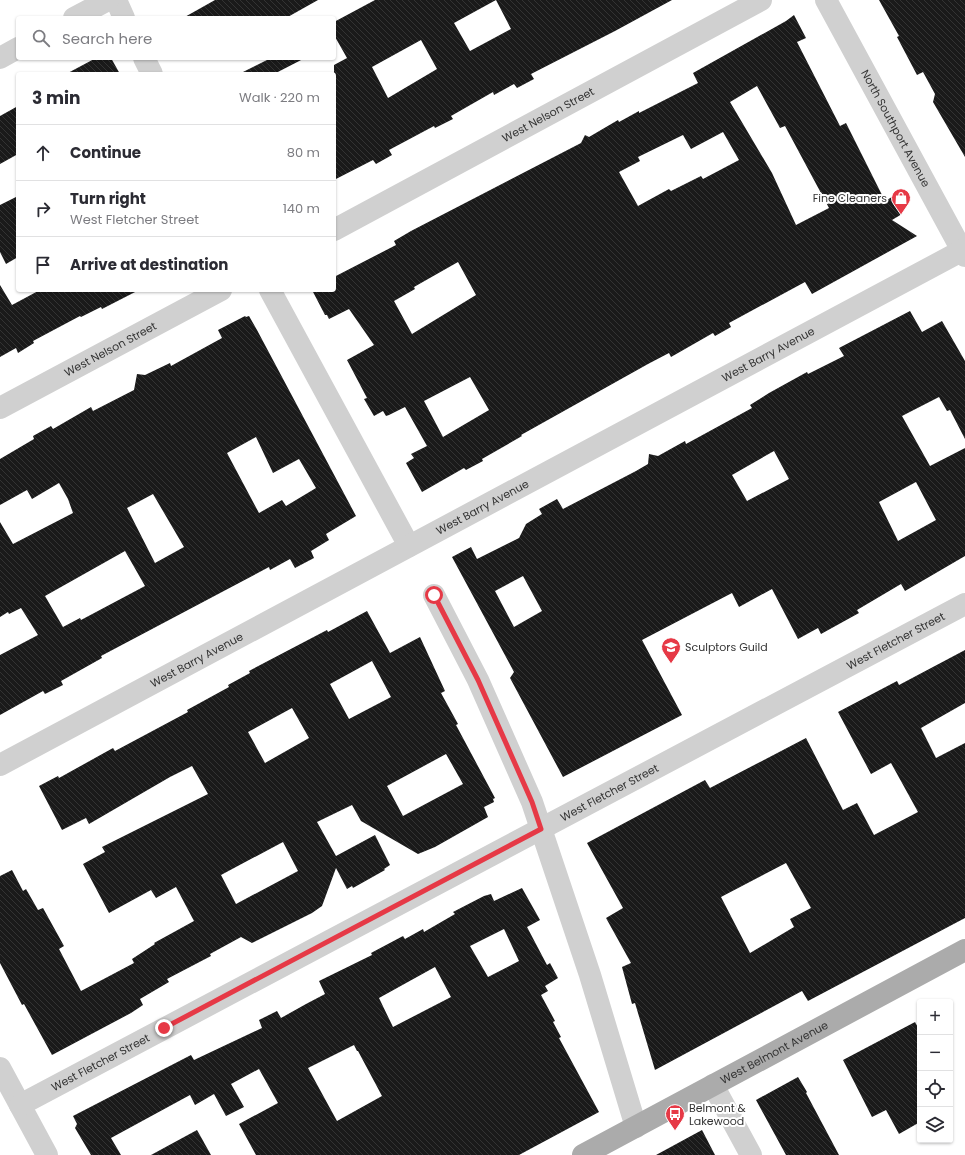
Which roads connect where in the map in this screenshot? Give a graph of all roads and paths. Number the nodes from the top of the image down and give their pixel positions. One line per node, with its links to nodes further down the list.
1 (108, 0): 5 (street)
2 (116, 0): 6 (street)
3 (761, 0): 11 (street, West Nelson Street)
4 (826, 0): 12 (street, North Southport Avenue)
5 (78, 16)
6 (123, 16)
7 (16, 49): 8 (street)
8 (0, 58)
9 (145, 60): 10 (street)
10 (151, 72)
11 (336, 229)
12 (964, 252): 16 (street, West Barry Avenue)
13 (217, 292): 15 (street, West Nelson Street)
14 (271, 292): 16 (street)
15 (0, 408)
16 (409, 546): 19 (street, West Barry Avenue)
17 (434, 595): 20 (street)
18 (965, 604): 20 (street, West Fletcher Street)
19 (0, 765)
20 (541, 829): 24 (street, West Fletcher Street); 25 (street)
21 (965, 950): 23 (main road, West Belmont Avenue)
22 (0, 1068): 24 (street)
23 (713, 1085): 25 (main road, West Belmont Avenue); 28 (street)
24 (20, 1105): 26 (street)
25 (636, 1127): 27 (main road, West Belmont Avenue)
26 (47, 1155)
27 (583, 1155)
28 (751, 1155)

